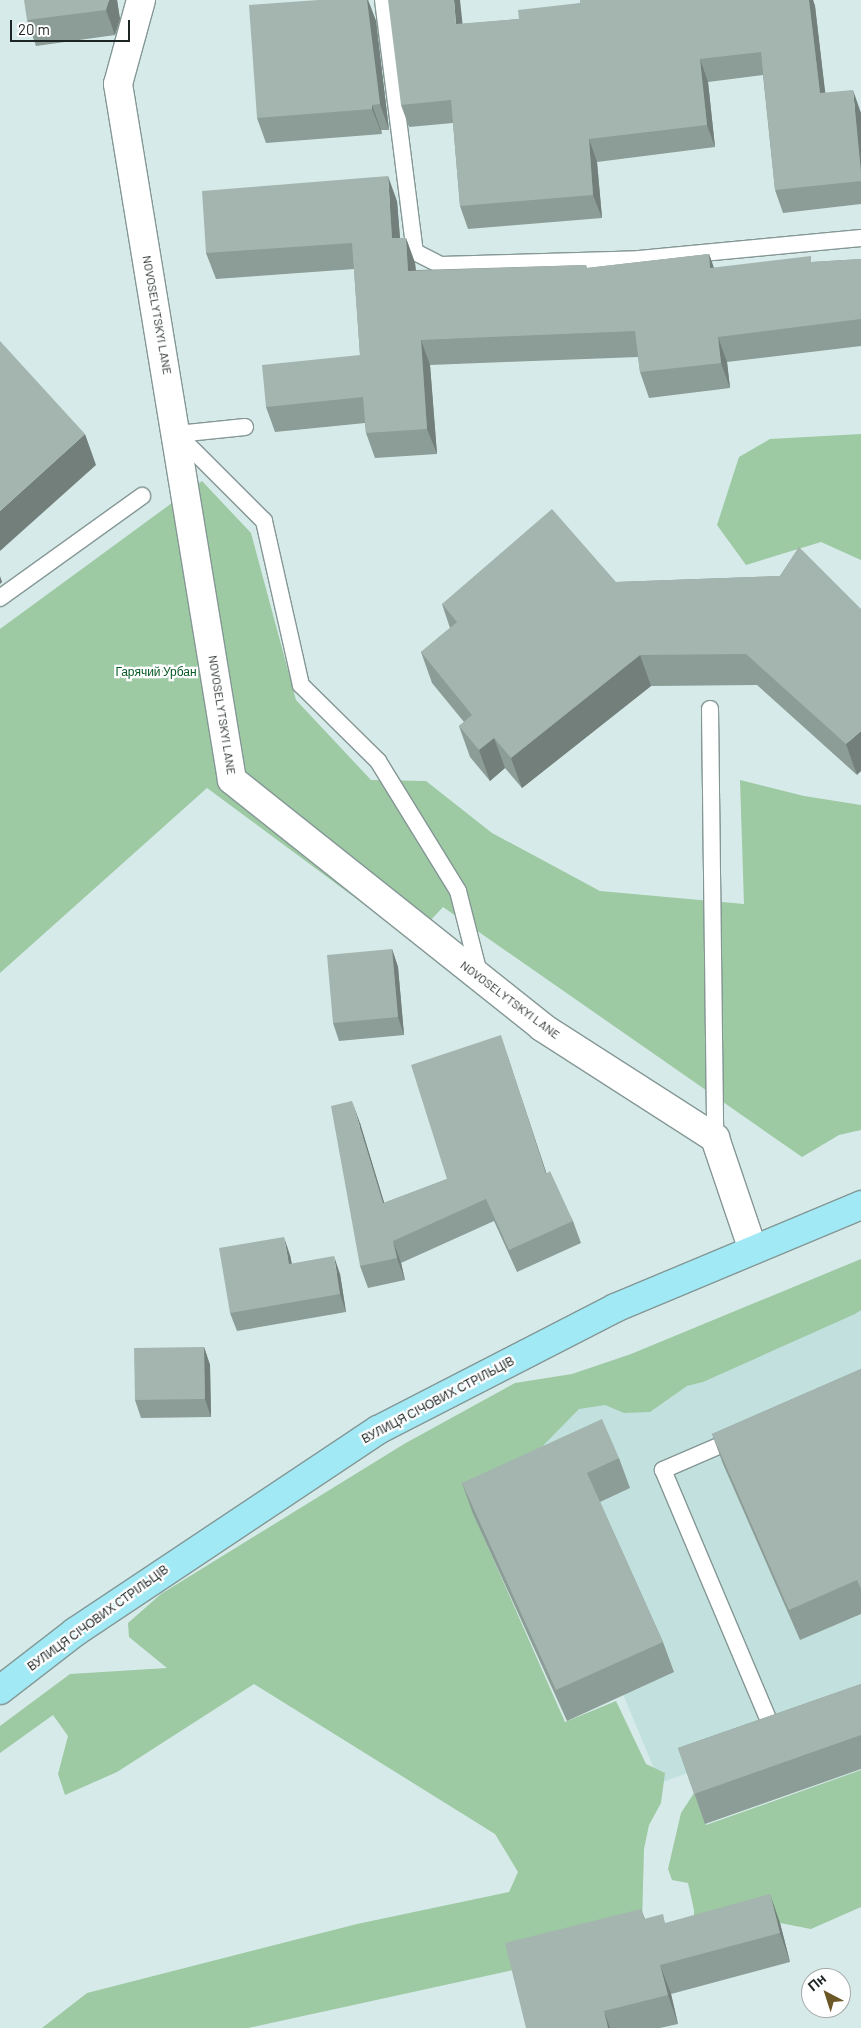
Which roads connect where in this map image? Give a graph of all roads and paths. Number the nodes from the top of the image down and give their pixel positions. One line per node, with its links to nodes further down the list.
1 (141, 0): 5 (street, NOVOSELYTSKYI LANE)
2 (383, 0): 3 (lane)
3 (861, 238)
4 (245, 427): 5 (lane)
5 (177, 434): 9 (lane); 9 (street, NOVOSELYTSKYI LANE)
6 (142, 496): 7 (lane)
7 (0, 598)
8 (710, 709): 10 (lane)
9 (480, 978): 10 (street, NOVOSELYTSKYI LANE)
10 (715, 1138): 12 (street)
11 (861, 1205): 12 (main road, ВУЛИЦЯ СІЧОВИХ СТРІЛЬЦІВ)
12 (753, 1250): 14 (main road, ВУЛИЦЯ СІЧОВИХ СТРІЛЬЦІВ)
13 (753, 1431): 15 (lane)
14 (0, 1689)
15 (790, 1729)

